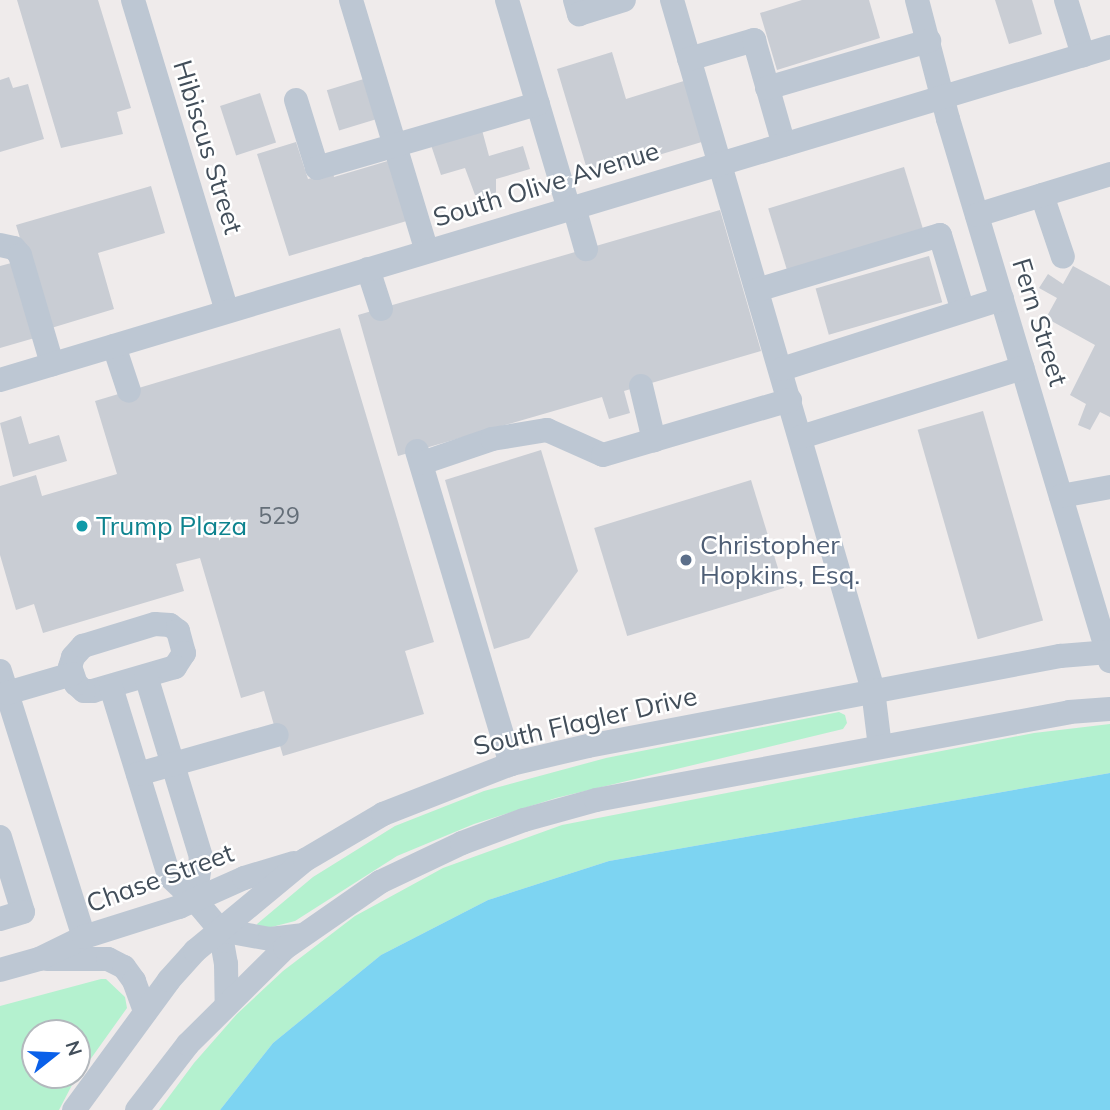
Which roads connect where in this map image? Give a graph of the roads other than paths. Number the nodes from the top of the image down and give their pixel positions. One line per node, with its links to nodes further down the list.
1 (133, 0): 33 (street, Hibiscus Street)
2 (351, 0): 18 (street)
3 (507, 0): 16 (street)
4 (575, 0): 5 (street)
5 (624, 0)
6 (672, 0): 12 (street)
7 (917, 0): 9 (street, Fern Street)
8 (1066, 0): 11 (street)
9 (929, 41): 13 (street); 14 (street, Fern Street)
10 (1110, 47): 11 (street, South Olive Avenue)
11 (1083, 55): 14 (street, South Olive Avenue)
12 (689, 59): 13 (street); 19 (street)
13 (767, 88): 17 (street)
14 (941, 97): 17 (street, South Olive Avenue); 23 (street, Fern Street)
15 (296, 100): 18 (street)
16 (538, 104): 18 (street); 22 (street)
17 (783, 145): 19 (street, South Olive Avenue)
18 (396, 147): 26 (street)
19 (719, 163): 22 (street, South Olive Avenue); 29 (street)
20 (1110, 174): 21 (street)
21 (1042, 195): 23 (street); 27 (street)
22 (571, 208): 25 (street); 26 (street, South Olive Avenue)
23 (976, 215): 30 (street, Fern Street)
24 (0, 245): 35 (street)
25 (586, 249)
26 (427, 251): 28 (street, South Olive Avenue)
27 (1063, 257)
28 (368, 269): 31 (street); 33 (street, South Olive Avenue)
29 (757, 290): 32 (street); 37 (street)
30 (1002, 299): 32 (street); 36 (street, Fern Street)
31 (381, 309)
32 (963, 311): 37 (street)
33 (227, 312): 34 (street, South Olive Avenue)
34 (114, 346): 35 (street, South Olive Avenue); 40 (street)
35 (52, 364): 38 (street, South Olive Avenue)
36 (1022, 368): 42 (street); 45 (street, Fern Street)
37 (782, 369): 41 (street)
38 (0, 380)
39 (641, 386): 43 (street)
40 (129, 391)
41 (790, 400): 42 (street); 43 (street)
42 (801, 437): 50 (street)
43 (654, 440): 56 (street)
44 (1110, 487): 45 (street)
45 (1061, 496): 46 (street, Fern Street)
46 (1110, 655): 50 (street, South Flagler Drive)
47 (72, 674): 48 (street); 49 (street); 51 (street)
48 (146, 676): 49 (street); 55 (street)
49 (111, 687): 57 (street)
50 (873, 690): 54 (street); 56 (street, South Flagler Drive)
51 (4, 694): 64 (street)
52 (1110, 709): 54 (street)
53 (277, 735): 55 (street)
54 (880, 747): 63 (street)
55 (172, 764): 57 (street); 60 (street)
56 (511, 764): 59 (street, South Flagler Drive)
57 (138, 774): 60 (street)
58 (0, 837): 61 (street)
59 (304, 860): 60 (street, Chase Street); 62 (street, South Flagler Drive)
60 (195, 900): 62 (street); 64 (street, Chase Street)
61 (0, 919)
62 (220, 930): 63 (street); 67 (street); 68 (street, South Flagler Drive)
63 (304, 935): 67 (street)
64 (84, 937): 65 (street, Chase Street)
65 (39, 958): 66 (street, Chase Street); 68 (street, Chase Street)
66 (1, 966)
67 (228, 1003): 70 (street)
68 (145, 1012): 69 (street, South Flagler Drive)
69 (74, 1110)
70 (136, 1110)

